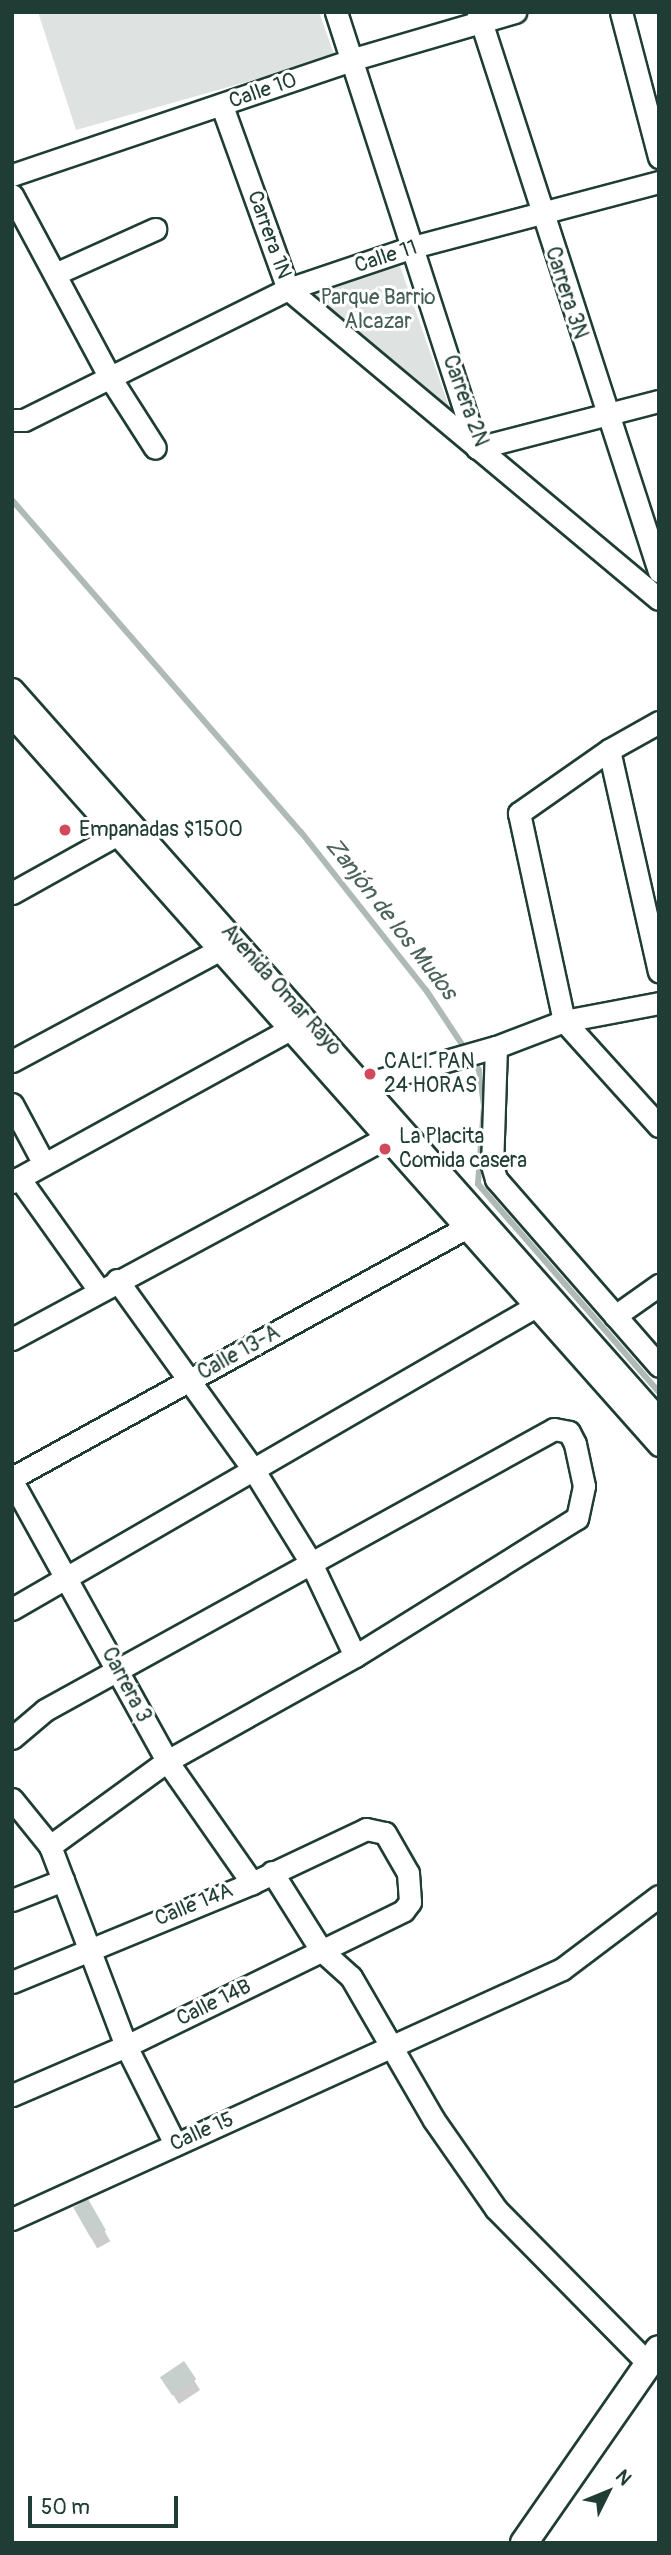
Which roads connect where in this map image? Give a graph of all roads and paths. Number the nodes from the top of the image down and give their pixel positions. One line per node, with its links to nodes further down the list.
1 (336, 12): 5 (street, Carrera 2N)
2 (515, 12): 4 (street, Calle 10)
3 (621, 12): 7 (street)
4 (479, 17): 5 (street, Calle 10); 11 (street, Carrera 3N)
5 (354, 60): 6 (street, Calle 10); 13 (street, Carrera 2N)
6 (222, 106): 8 (street, Calle 10); 15 (street, Carrera 1N)
7 (659, 157)
8 (12, 175)
9 (659, 183): 11 (street, Calle 11)
10 (12, 195): 14 (street)
11 (541, 214): 13 (street, Calle 11); 18 (street, Carrera 3N)
12 (155, 229): 14 (street)
13 (413, 247): 15 (street, Calle 11); 21 (street, Carrera 2N)
14 (55, 274): 16 (street)
15 (288, 289): 16 (street, Calle 11); 21 (street, Carrera 1N)
16 (109, 376): 19 (street, Calle 11); 20 (street)
17 (659, 401): 18 (street)
18 (605, 415): 21 (street); 22 (street, Carrera 3N)
19 (12, 420)
20 (155, 448)
21 (477, 448): 23 (street, Carrera 2N)
22 (659, 571)
23 (659, 599)
24 (12, 689): 34 (street, Avenida Omar Rayo)
25 (12, 716): 28 (street, Avenida Omar Rayo)
26 (659, 722): 27 (street)
27 (609, 750): 31 (street); 33 (street)
28 (118, 834): 29 (street); 30 (street, Avenida Omar Rayo)
29 (12, 893)
30 (221, 949): 34 (street, Avenida Omar Rayo); 36 (street)
31 (659, 971)
32 (659, 1003): 33 (street)
33 (564, 1021): 35 (street); 39 (street)
34 (300, 1025): 37 (street, Avenida Omar Rayo); 41 (street)
35 (496, 1047): 37 (street); 47 (street)
36 (12, 1061)
37 (358, 1090): 40 (street, Avenida Omar Rayo); 51 (street, Avenida Omar Rayo)
38 (12, 1104): 41 (street)
39 (659, 1126)
40 (387, 1137): 43 (street, Avenida Omar Rayo); 44 (street)
41 (44, 1164): 42 (street)
42 (16, 1180): 44 (street)
43 (467, 1227): 46 (street, Avenida Omar Rayo); 50 (street, Calle 13-A)
44 (108, 1285): 48 (street); 50 (street)
45 (659, 1285): 47 (street)
46 (536, 1306): 52 (street, Avenida Omar Rayo); 53 (street)
47 (615, 1316): 49 (street)
48 (12, 1339)
49 (659, 1366)
50 (189, 1380): 53 (street); 54 (street, Calle 13-A)
51 (659, 1419)
52 (659, 1445)
53 (253, 1469): 55 (street); 56 (street)
54 (12, 1480): 56 (street, Carrera 3)
55 (311, 1563): 58 (street); 58 (street); 59 (street)
56 (66, 1578): 57 (street); 59 (street, Carrera 3)
57 (12, 1609)
58 (355, 1656): 61 (street)
59 (119, 1669): 60 (street); 61 (street, Carrera 3)
60 (12, 1738)
61 (167, 1761): 63 (street); 66 (street, Carrera 3)
62 (12, 1799): 63 (street)
63 (50, 1846): 65 (street)
64 (272, 1872): 66 (street, Calle 14A); 69 (street, Calle 14A); 71 (street)
65 (63, 1880): 68 (street); 70 (street)
66 (251, 1883): 70 (street, Calle 14A)
67 (659, 1896): 74 (street, Calle 15)
68 (12, 1899)
69 (410, 1902): 71 (street, Calle 14B)
70 (89, 1948): 72 (street, Calle 14A); 73 (street)
71 (321, 1950): 73 (street, Calle 14B); 74 (street)
72 (12, 1982)
73 (126, 2046): 75 (street, Calle 14B); 76 (street)
74 (391, 2046): 76 (street, Calle 15); 78 (street)
75 (12, 2095)
76 (175, 2144): 77 (street, Calle 15)
77 (12, 2219)
78 (654, 2356): 79 (main road)
79 (524, 2543)

